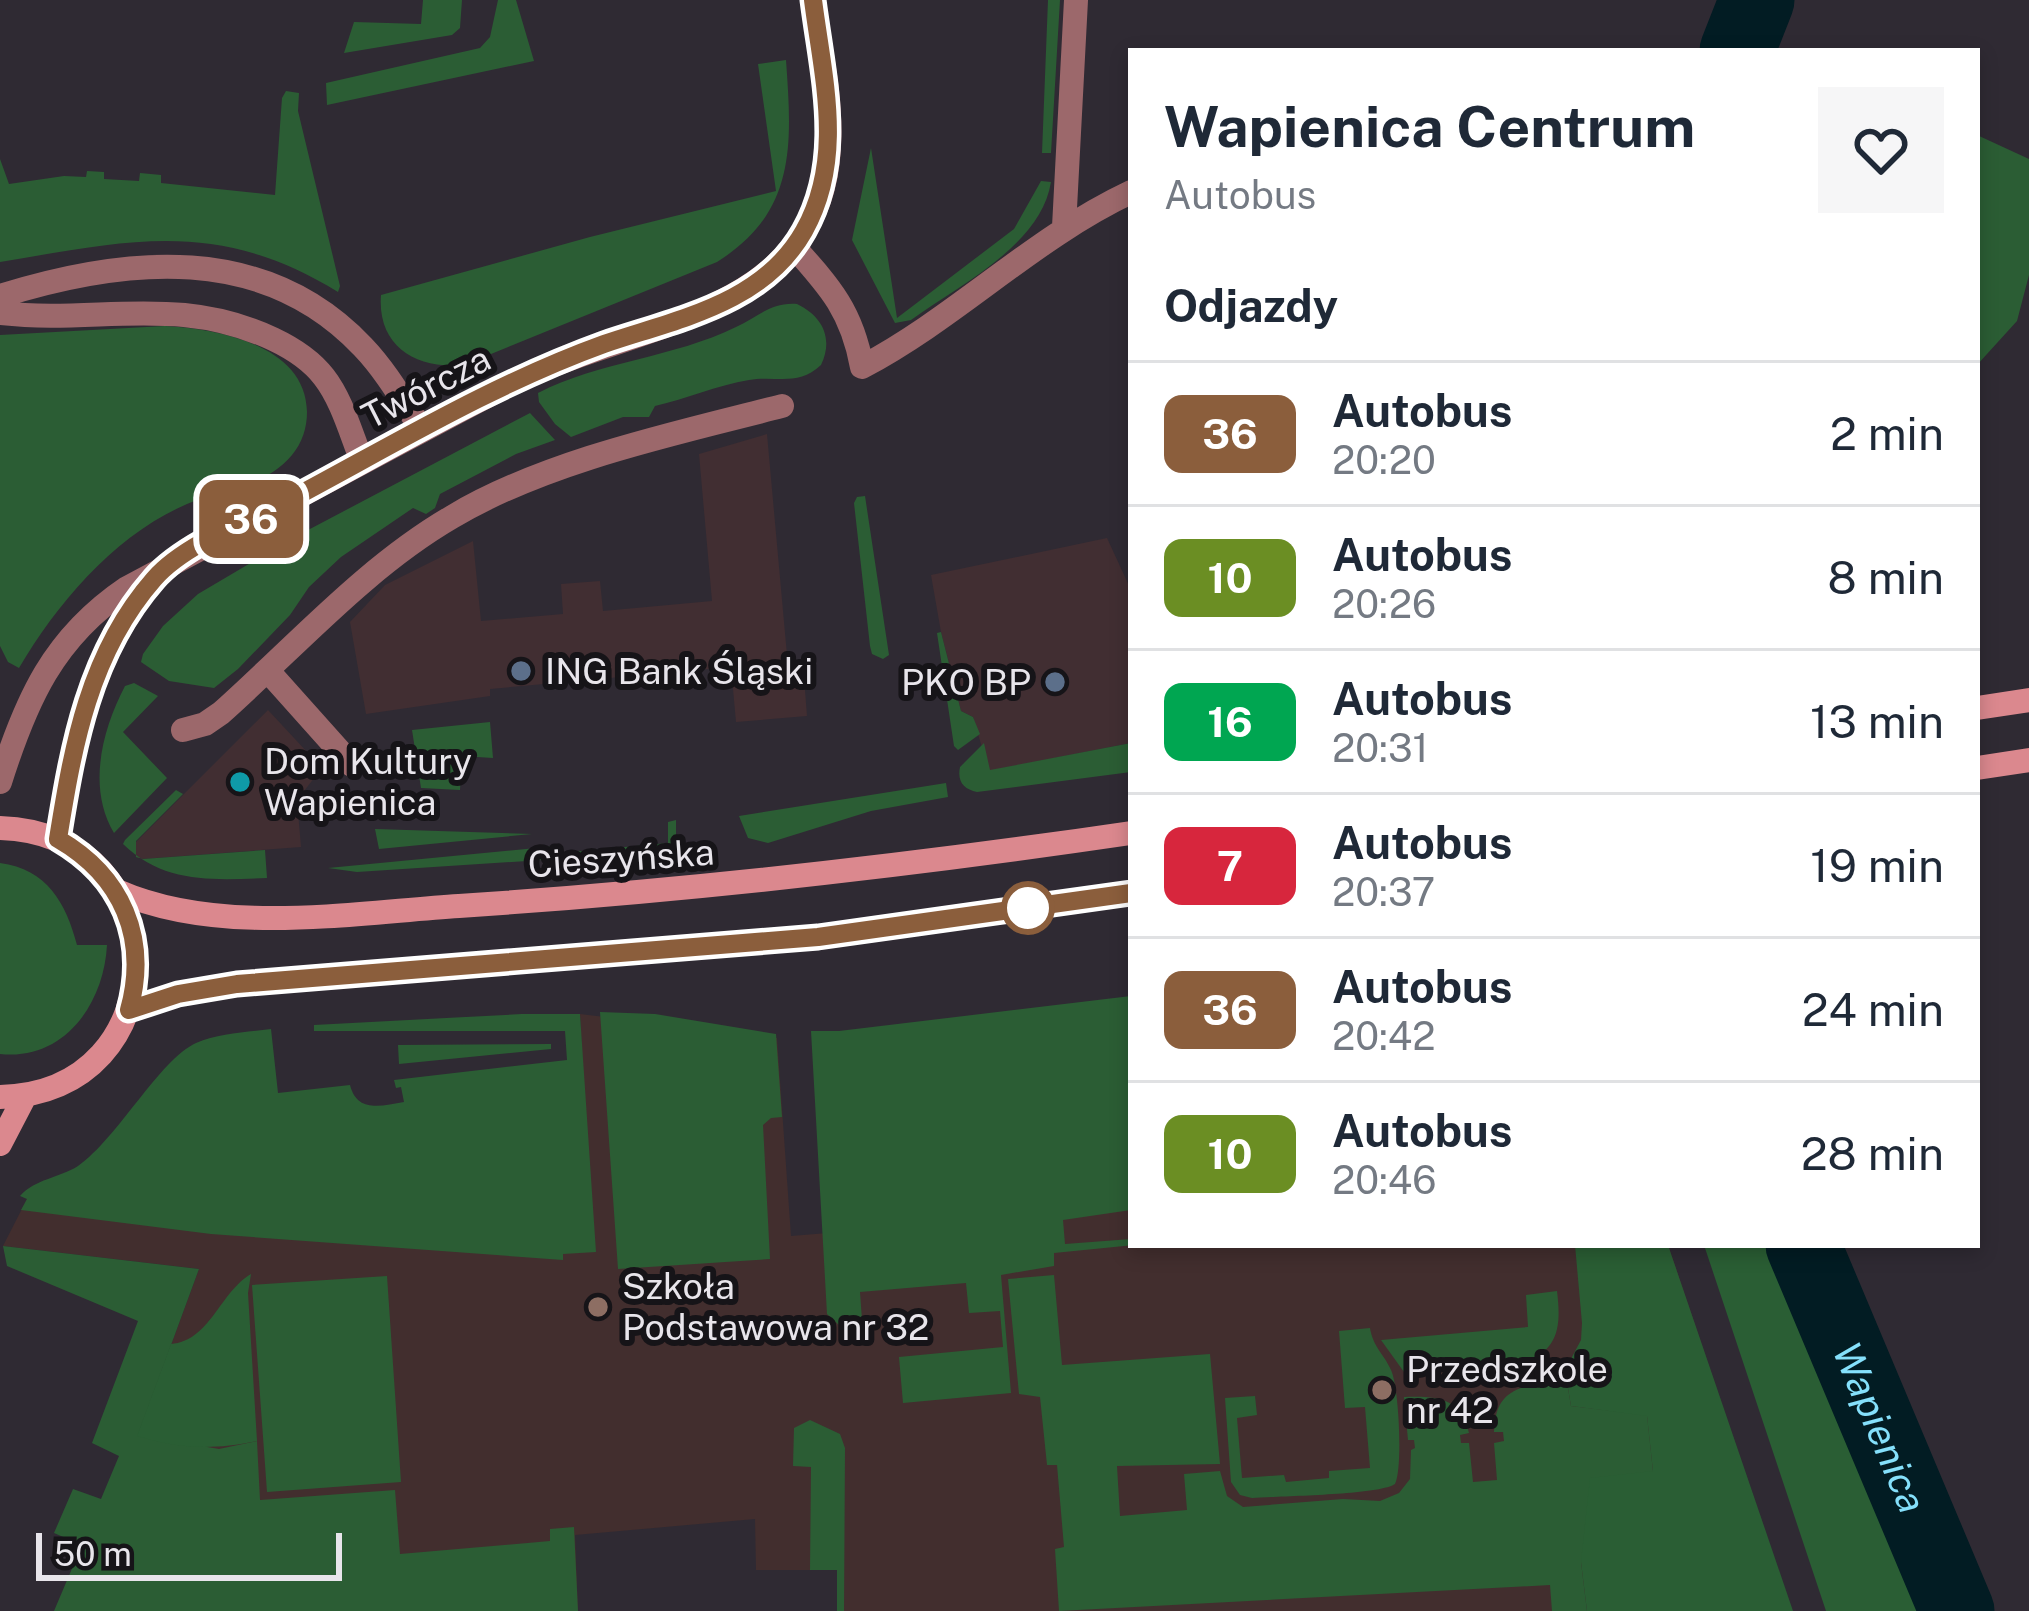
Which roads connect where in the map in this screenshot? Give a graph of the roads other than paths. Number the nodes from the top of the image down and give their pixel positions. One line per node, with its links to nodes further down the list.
1 (813, 0): 5 (street)
2 (1076, 0): 4 (street)
3 (1128, 194): 4 (street)
4 (1064, 227): 5 (street)
5 (794, 247): 9 (street, Twórcza)
6 (0, 296): 9 (street)
7 (0, 313): 10 (street)
8 (782, 406): 12 (street)
9 (422, 430): 10 (street, Twórcza)
10 (362, 461): 11 (street, Twórcza)
11 (158, 574): 19 (street, Twórcza); 22 (street, Twórcza)
12 (268, 671): 15 (street); 17 (street)
13 (2029, 700): 14 (main road)
14 (1980, 708)
15 (183, 730)
16 (2029, 760): 18 (main road)
17 (352, 765)
18 (1980, 768)
19 (0, 782)
20 (0, 827): 22 (main road)
21 (1128, 832): 23 (main road, Cieszyńska)
22 (58, 839): 23 (main road)
23 (117, 891): 25 (main road)
24 (1128, 893): 25 (main road)
25 (129, 1010): 26 (main road)
26 (12, 1096): 27 (main road)
27 (0, 1144)

